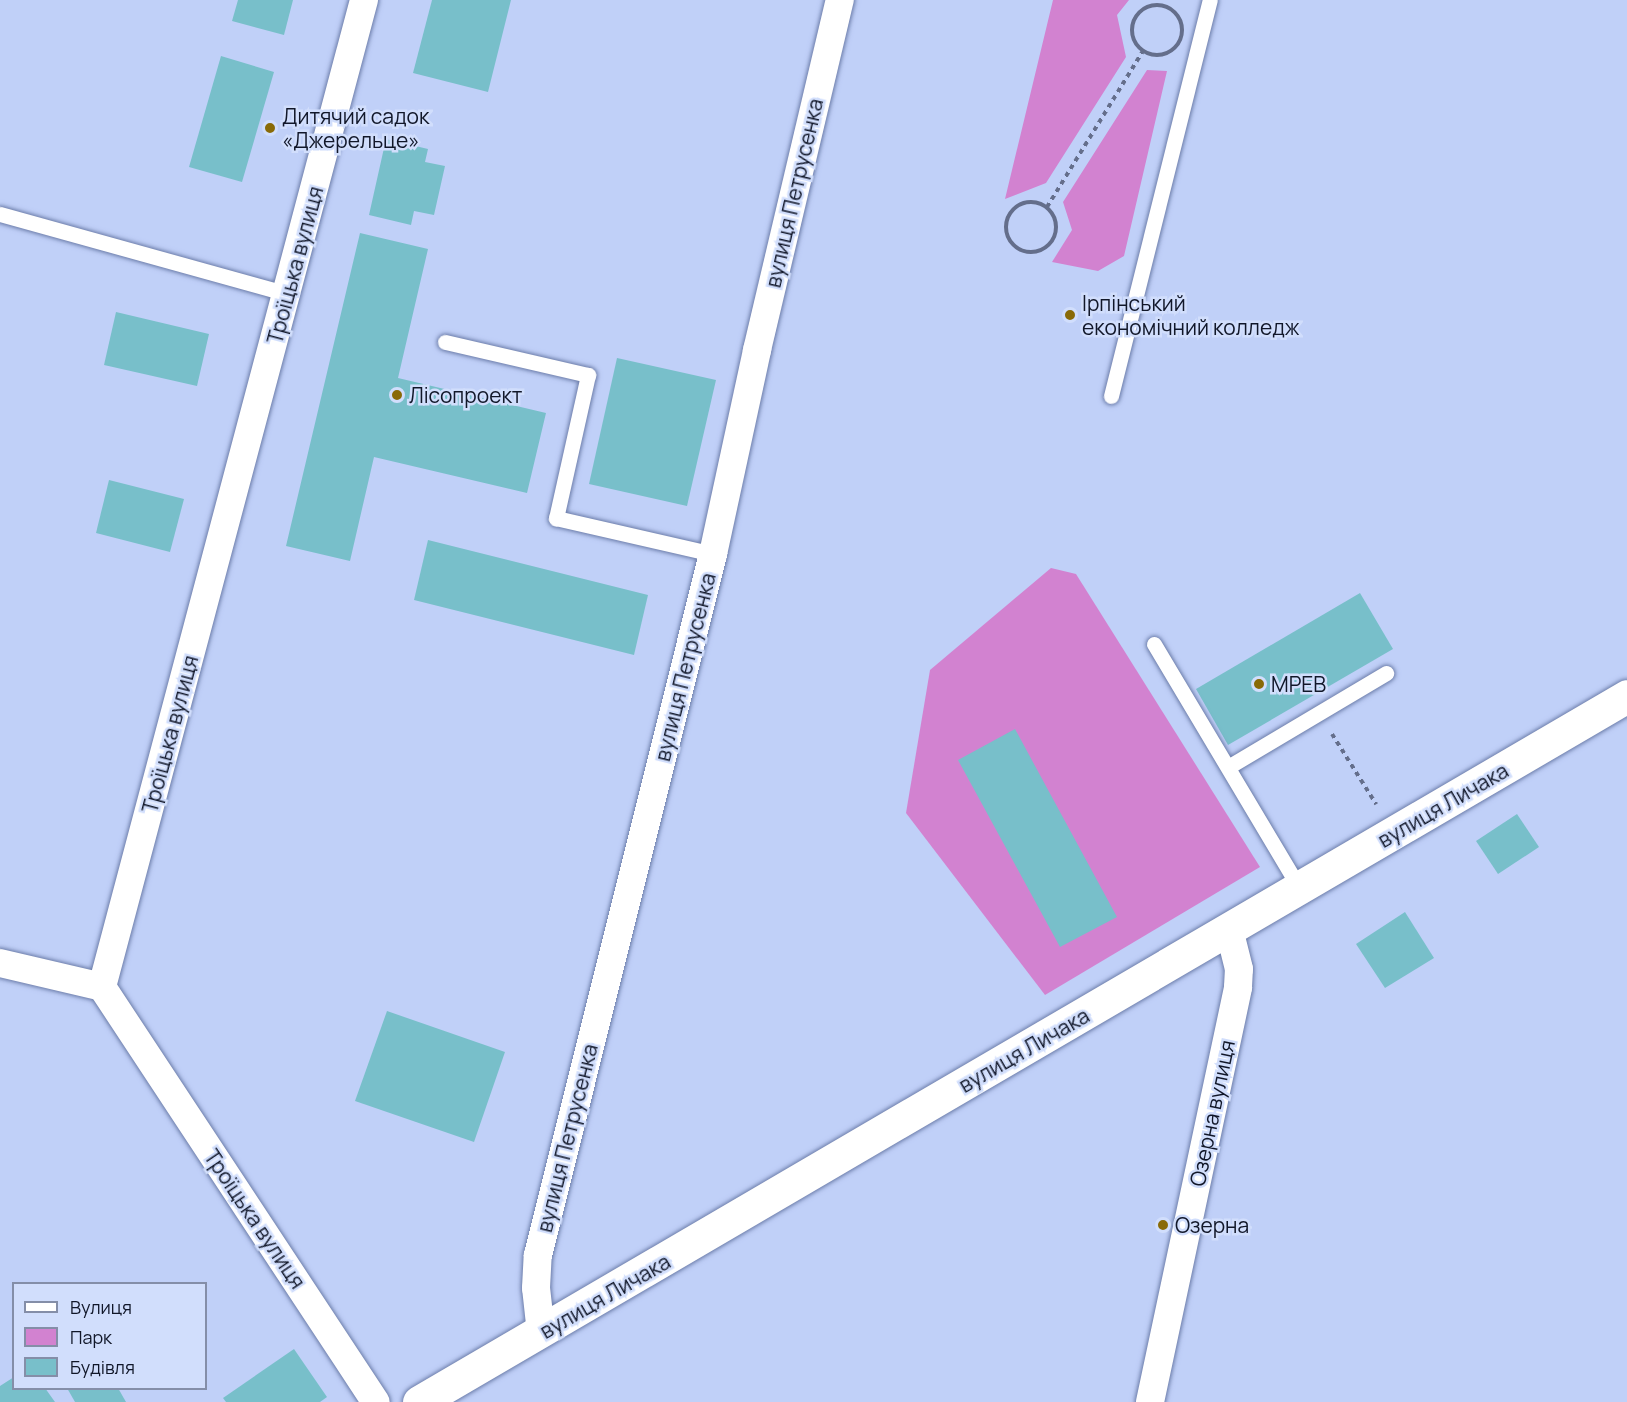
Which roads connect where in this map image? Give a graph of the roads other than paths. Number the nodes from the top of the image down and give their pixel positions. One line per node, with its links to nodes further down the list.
1 (364, 0): 5 (street, Троїцька вулиця)
2 (840, 0): 8 (street, вулиця Петрусенка)
3 (1210, 0): 7 (lane)
4 (0, 214): 5 (lane)
5 (288, 294): 16 (street, Троїцька вулиця)
6 (445, 342): 8 (lane)
7 (1111, 396)
8 (713, 555): 17 (street, вулиця Петрусенка)
9 (1154, 644): 12 (lane)
10 (1386, 672): 12 (lane)
11 (1627, 696): 13 (main road, вулиця Личака)
12 (1228, 767): 13 (lane)
13 (1300, 889): 14 (main road, вулиця Личака)
14 (1229, 929): 17 (main road, вулиця Личака); 20 (street, Озерна вулиця)
15 (0, 963): 16 (street)
16 (102, 987): 18 (street, Троїцька вулиця)
17 (541, 1333): 19 (main road, вулиця Личака)
18 (376, 1402)
19 (419, 1402)
20 (1150, 1402)

